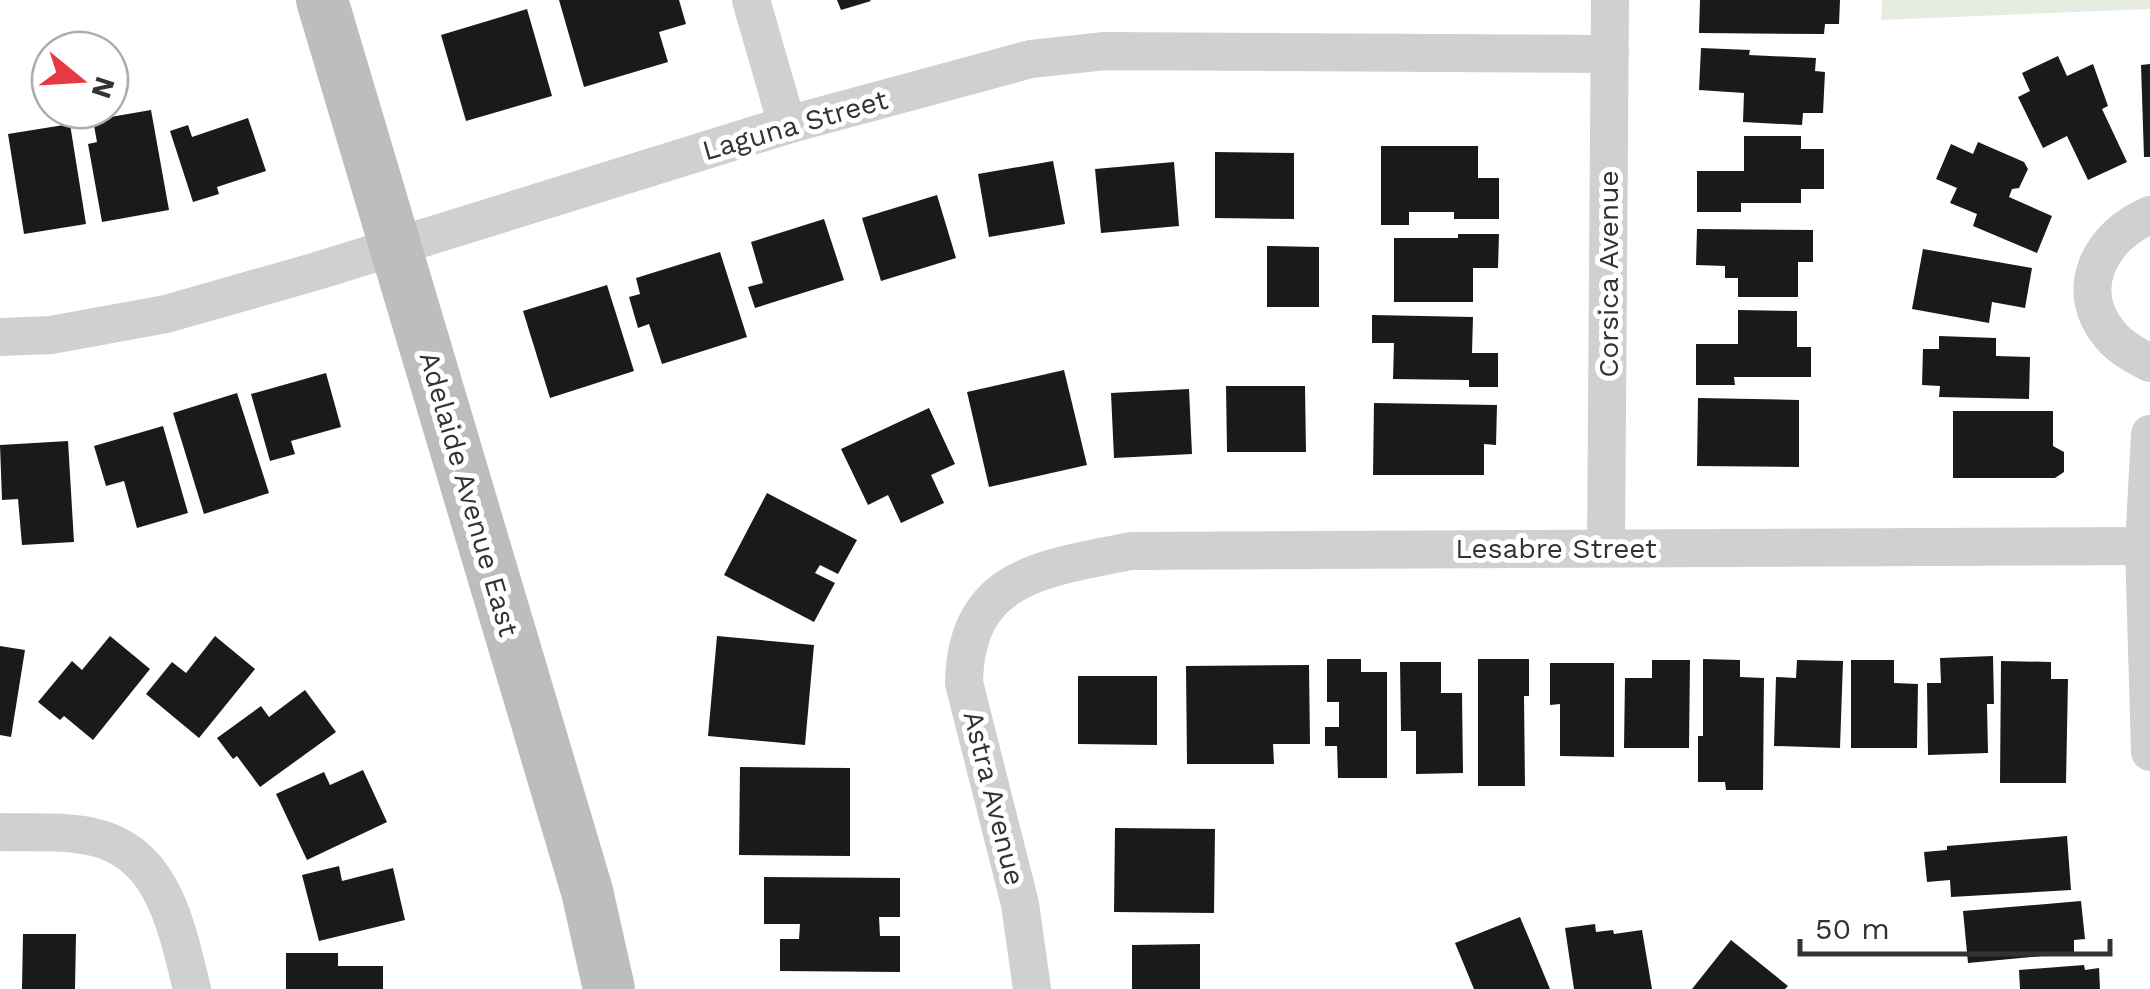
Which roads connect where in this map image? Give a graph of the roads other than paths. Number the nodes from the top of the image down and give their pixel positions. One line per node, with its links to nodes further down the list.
1 (322, 0): 7 (main road, Adelaide Avenue East)
2 (751, 0): 5 (street)
3 (1610, 0): 4 (street, Corsica Avenue)
4 (1610, 54): 5 (street, Laguna Street); 12 (street, Corsica Avenue)
5 (787, 125): 7 (street, Laguna Street)
6 (2150, 215): 9 (street)
7 (395, 247): 8 (street, Laguna Street); 17 (main road, Adelaide Avenue East)
8 (0, 337)
9 (2150, 363)
10 (2150, 434): 11 (street)
11 (2144, 546): 12 (street, Lesabre Street); 14 (street)
12 (1606, 548): 13 (street, Lesabre Street)
13 (983, 610): 18 (street, Astra Avenue)
14 (2150, 752)
15 (0, 832): 16 (street)
16 (192, 989)
17 (609, 989)
18 (1032, 989)

